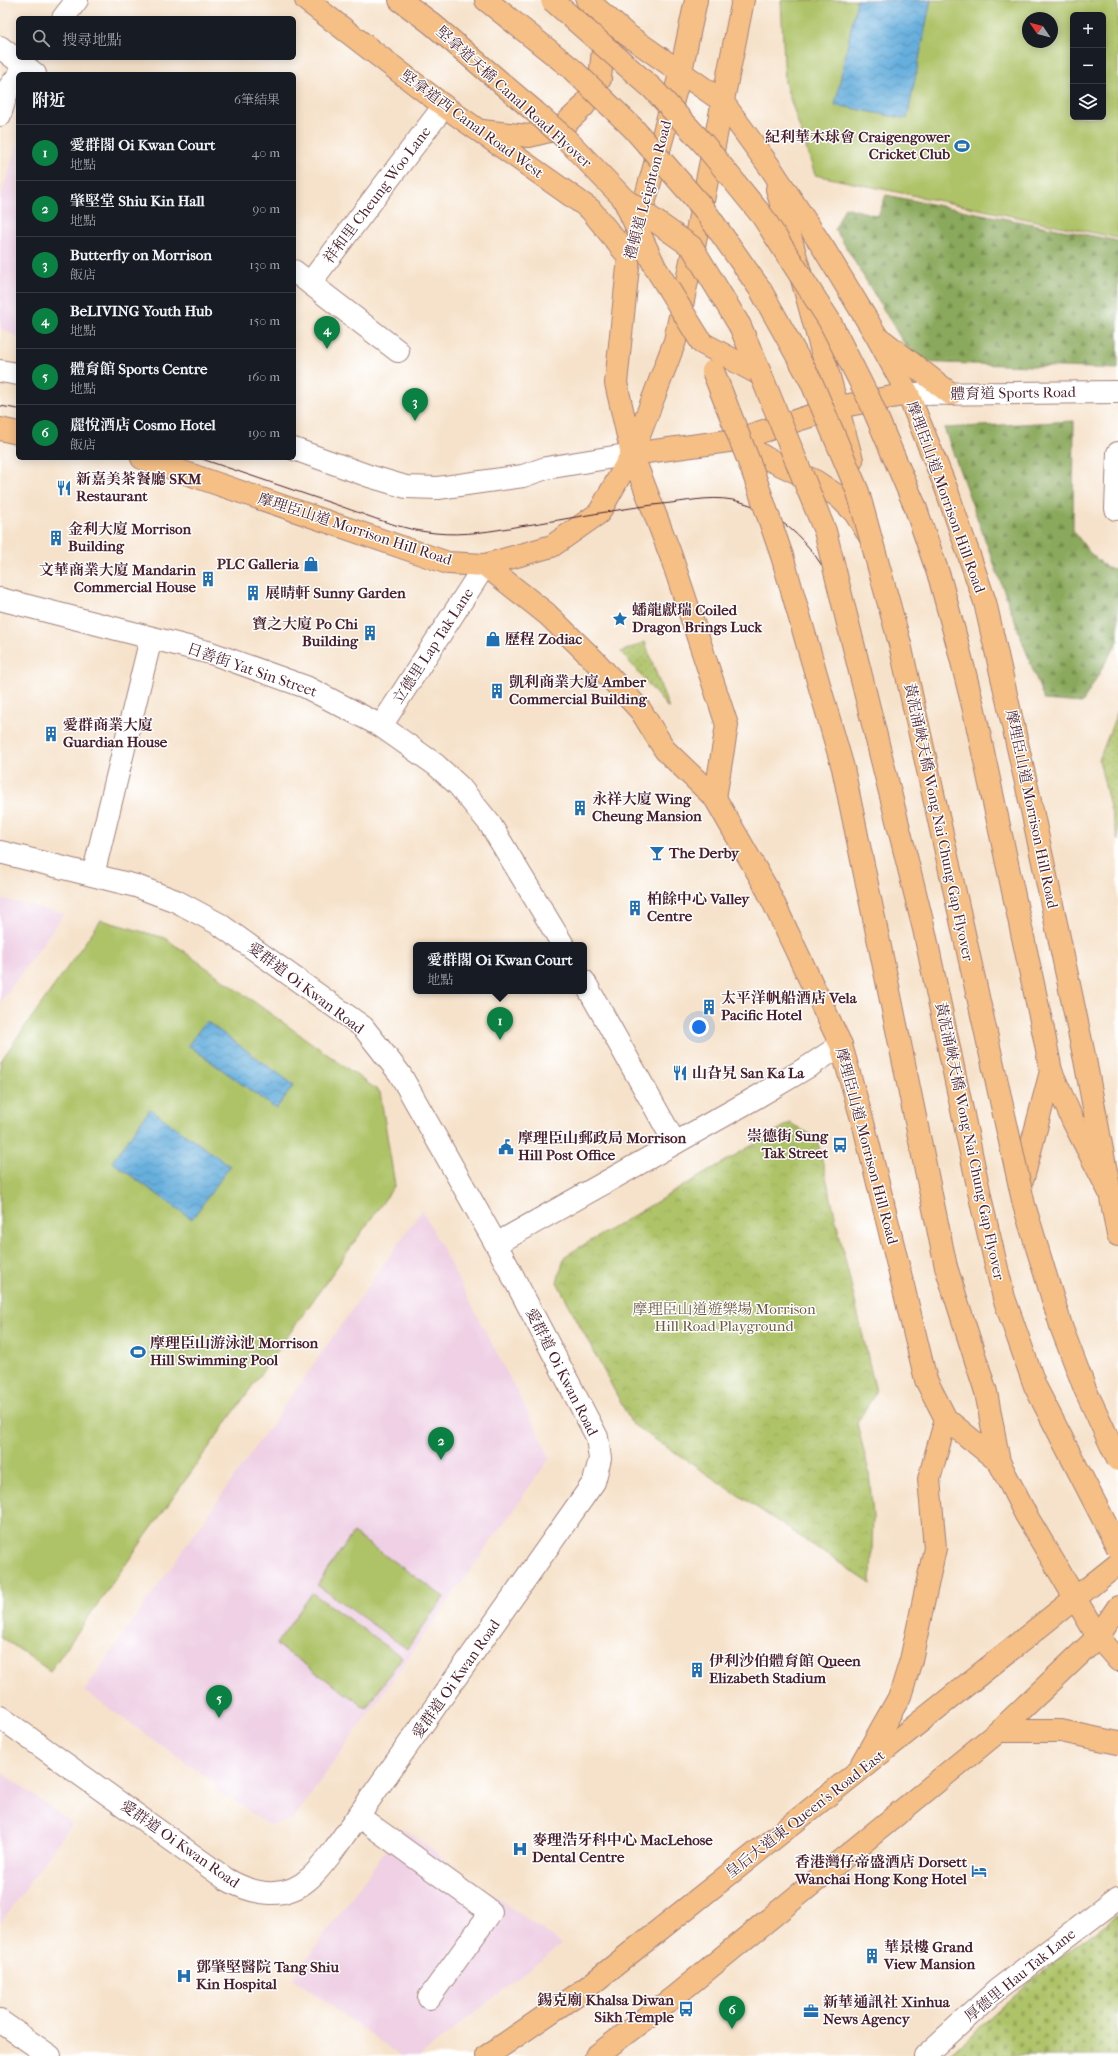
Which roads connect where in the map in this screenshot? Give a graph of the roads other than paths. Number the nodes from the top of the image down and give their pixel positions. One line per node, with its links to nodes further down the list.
1 (77, 0): 9 (street)
2 (306, 0): 15 (main road, 堅拿道西 Canal Road West)
3 (400, 0): 19 (main road, 堅拿道天橋 Canal Road Flyover, bridge)
4 (486, 0): 59 (main road, 黃泥涌峽天橋 Wong Nai Chung Gap Flyover, bridge)
5 (552, 0): 51 (main road, bridge)
6 (696, 0): 12 (main road, 禮頓道 Leighton Road)
7 (743, 0): 14 (main road)
8 (588, 1): 12 (main road, 摩理臣山道 Morrison Hill Road); 17 (main road)
9 (65, 16)
10 (0, 47): 11 (street)
11 (26, 70)
12 (680, 71): 14 (main road, 摩理臣山道 Morrison Hill Road); 20 (main road, 禮頓道 Leighton Road)
13 (16, 81): 16 (street)
14 (722, 101): 18 (main road, 摩理臣山道 Morrison Hill Road); 37 (main road)
15 (444, 106): 17 (main road, 堅拿道西 Canal Road West); 21 (street, 祥和里 Cheung Woo Lane)
16 (0, 115)
17 (480, 131): 20 (main road, 堅拿道西 Canal Road West)
18 (772, 170): 22 (main road, 摩理臣山道 Morrison Hill Road); 31 (main road)
19 (624, 199): 23 (main road, bridge); 27 (main road, 黃泥涌峽天橋 Wong Nai Chung Gap Flyover, bridge)
20 (629, 257): 37 (main road, 禮頓道 Leighton Road)
21 (302, 277): 24 (street)
22 (876, 335): 29 (main road, 摩理臣山道 Morrison Hill Road); 30 (main road, 摩理臣山道 Morrison Hill Road)
23 (702, 343): 27 (main road); 60 (main road, bridge)
24 (398, 351)
25 (0, 371): 26 (street)
26 (16, 374)
27 (761, 375): 61 (main road, 黃泥涌峽天橋 Wong Nai Chung Gap Flyover, bridge)
28 (1118, 392): 30 (street, 體育道 Sports Road)
29 (908, 394): 30 (street, 體育道 Sports Road); 31 (main road, 摩理臣山道 Morrison Hill Road); 54 (main road, 摩理臣山道 Morrison Hill Road)
30 (951, 394)
31 (838, 407): 34 (main road, 摩理臣山道 Morrison Hill Road); 40 (main road)
32 (0, 429): 33 (main road)
33 (16, 432)
34 (736, 440): 37 (main road, 摩理臣山道 Morrison Hill Road); 40 (main road)
35 (296, 450): 37 (street, 摩理臣山道 Morrison Hill Road)
36 (1118, 453): 39 (street)
37 (632, 454): 41 (main road); 45 (main road)
38 (148, 460): 41 (main road, 摩理臣山道 Morrison Hill Road)
39 (1116, 509)
40 (878, 550): 53 (main road)
41 (485, 565): 44 (street, 立德里 Lap Tak Lane); 45 (main road, 摩理臣山道 Morrison Hill Road)
42 (0, 599): 43 (street, 日善街 Yat Sin Street)
43 (151, 638): 44 (street, 日善街 Yat Sin Street); 47 (street)
44 (381, 726): 48 (street, 日善街 Yat Sin Street)
45 (714, 798): 50 (main road, 摩理臣山道 Morrison Hill Road)
46 (0, 852): 47 (street, 愛群道 Oi Kwan Road)
47 (93, 875): 56 (street, 愛群道 Oi Kwan Road)
48 (561, 942)
49 (587, 986): 52 (street)
50 (840, 1045): 52 (street); 57 (main road, 摩理臣山道 Morrison Hill Road)
51 (1051, 1071): 53 (main road); 54 (main road)
52 (675, 1143): 56 (street)
53 (1023, 1178): 58 (main road)
54 (1109, 1191): 55 (main road, 摩理臣山道 Morrison Hill Road)
55 (1118, 1234)
56 (496, 1244): 71 (street, 愛群道 Oi Kwan Road)
57 (946, 1419): 60 (main road, 摩理臣山道 Morrison Hill Road); 70 (main road)
58 (1118, 1446)
59 (1118, 1460)
60 (999, 1462): 63 (main road, 摩理臣山道 Morrison Hill Road)
61 (1118, 1548)
62 (1118, 1564): 63 (main road, 皇后大道東 Queen's Road East)
63 (1076, 1597): 65 (main road, 摩理臣山道 Morrison Hill Road); 70 (main road, 皇后大道東 Queen's Road East)
64 (1118, 1607): 65 (main road)
65 (1098, 1638): 66 (main road, 摩理臣山道 Morrison Hill Road); 68 (main road)
66 (1118, 1660)
67 (0, 1717): 71 (street, 愛群道 Oi Kwan Road)
68 (999, 1731): 69 (main road); 77 (main road)
69 (1118, 1743)
70 (856, 1774): 76 (main road, 皇后大道東 Queen's Road East)
71 (358, 1816): 73 (street)
72 (1118, 1898): 78 (street, 厚德里 Hau Tak Lane)
73 (429, 1998)
74 (0, 2021): 75 (street)
75 (50, 2056)
76 (487, 2056)
77 (596, 2056)
78 (925, 2056)

